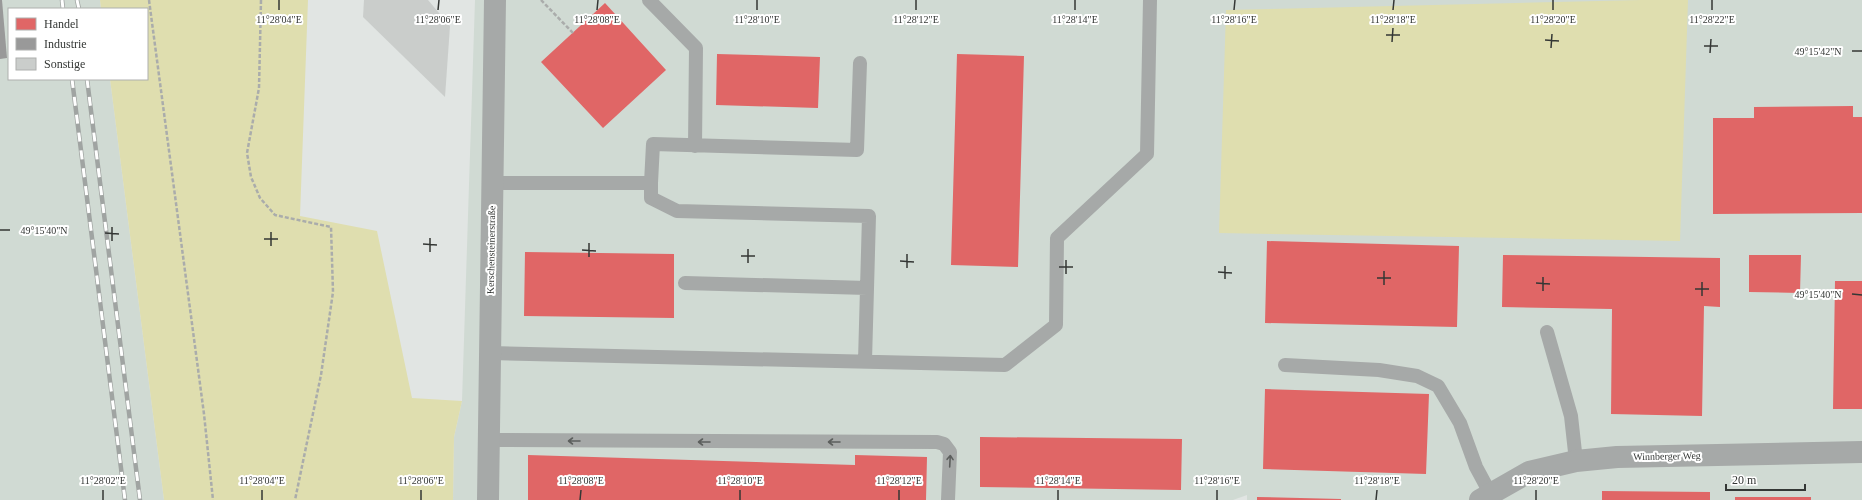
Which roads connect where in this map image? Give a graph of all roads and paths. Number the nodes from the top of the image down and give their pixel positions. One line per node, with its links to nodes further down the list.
1 (149, 0): 22 (path)
2 (260, 0): 23 (path)
3 (495, 0): 10 (street, Kerschensteinerstraße)
4 (541, 0): 7 (path)
5 (650, 0): 9 (lane)
6 (1150, 0): 16 (lane)
7 (573, 33)
8 (860, 63): 9 (lane)
9 (695, 146): 11 (lane)
10 (492, 183): 11 (lane); 15 (street, Kerschensteinerstraße)
11 (651, 183): 13 (lane)
12 (685, 284): 13 (lane)
13 (867, 288): 16 (lane)
14 (1547, 332): 20 (lane)
15 (490, 353): 16 (lane); 18 (street, Kerschensteinerstraße)
16 (866, 361)
17 (1285, 365): 21 (lane)
18 (488, 440): 24 (street, Kerschensteinerstraße); 25 (lane, one-way to 18)
19 (1862, 452): 20 (street, Winnberger Weg)
20 (1576, 461): 21 (street, Winnberger Weg)
21 (1485, 497)
22 (213, 500)
23 (295, 500)
24 (488, 500)
25 (948, 500)

